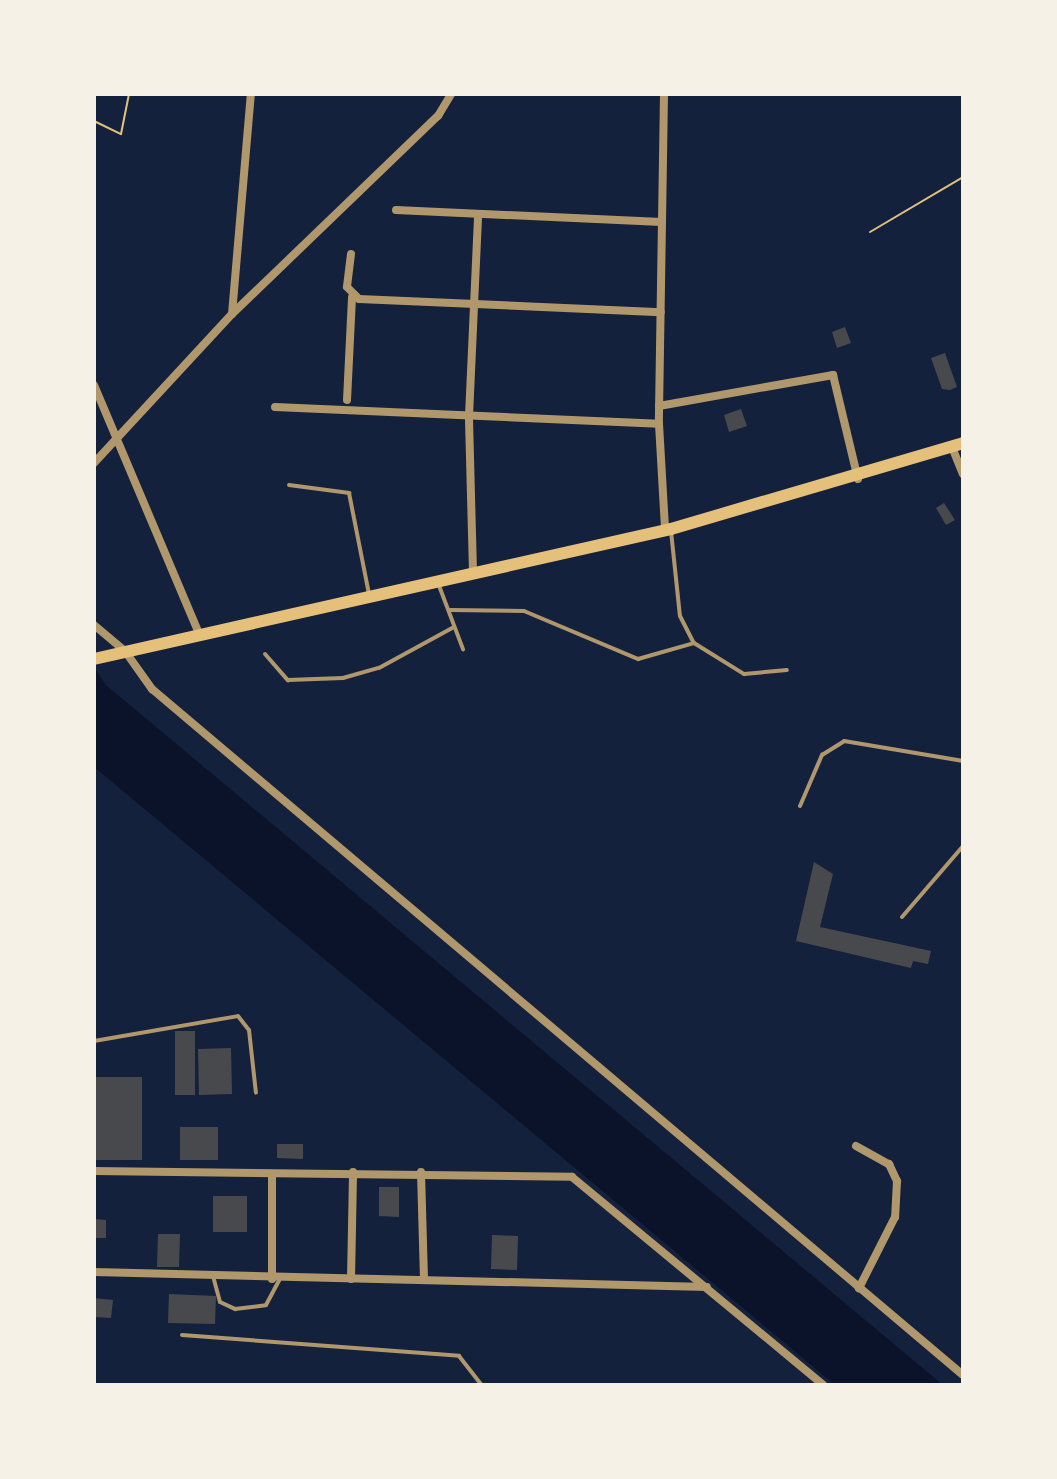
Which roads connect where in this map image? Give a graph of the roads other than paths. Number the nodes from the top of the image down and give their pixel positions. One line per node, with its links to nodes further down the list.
1 (251, 94): 11 (street)
2 (451, 94): 11 (street)
3 (664, 94): 6 (street)
4 (396, 210): 5 (street)
5 (478, 214): 6 (street); 9 (street)
6 (662, 222): 10 (street)
7 (351, 254): 8 (street)
8 (352, 297): 9 (street); 13 (street)
9 (475, 306): 10 (street); 16 (street)
10 (661, 312): 14 (street)
11 (232, 314): 18 (street)
12 (94, 385): 18 (street)
13 (347, 400)
14 (659, 406): 17 (street); 22 (street)
15 (275, 407): 16 (street)
16 (469, 416): 17 (street); 25 (street)
17 (659, 424): 24 (street)
18 (118, 438): 20 (street); 31 (street)
19 (957, 445): 21 (street); 22 (main road)
20 (94, 463)
21 (963, 474)
22 (858, 480): 24 (main road)
23 (289, 485): 27 (lane)
24 (668, 529): 25 (main road); 32 (lane)
25 (473, 572): 26 (main road)
26 (437, 580): 27 (main road); 28 (lane)
27 (370, 596): 31 (main road)
28 (450, 610): 30 (lane); 32 (lane)
29 (94, 625): 34 (street)
30 (454, 627): 33 (lane); 35 (lane)
31 (199, 633): 34 (main road)
32 (694, 643): 37 (lane)
33 (463, 649)
34 (125, 651): 36 (main road); 55 (street)
35 (265, 654)
36 (98, 658)
37 (787, 670)
38 (963, 761): 39 (lane)
39 (800, 806)
40 (963, 846): 41 (lane)
41 (902, 917)
42 (94, 1041): 43 (lane)
43 (256, 1093)
44 (856, 1146): 55 (street)
45 (94, 1171): 48 (street)
46 (353, 1172): 47 (street); 48 (street); 52 (street)
47 (421, 1172): 53 (street); 54 (street)
48 (272, 1174): 51 (street)
49 (94, 1272): 50 (street)
50 (213, 1276): 51 (street); 51 (lane)
51 (276, 1279): 52 (street)
52 (351, 1279): 53 (street)
53 (424, 1279): 54 (street)
54 (707, 1287): 59 (street)
55 (859, 1288): 57 (street)
56 (182, 1335): 58 (lane)
57 (963, 1375)
58 (482, 1385)
59 (823, 1385)

